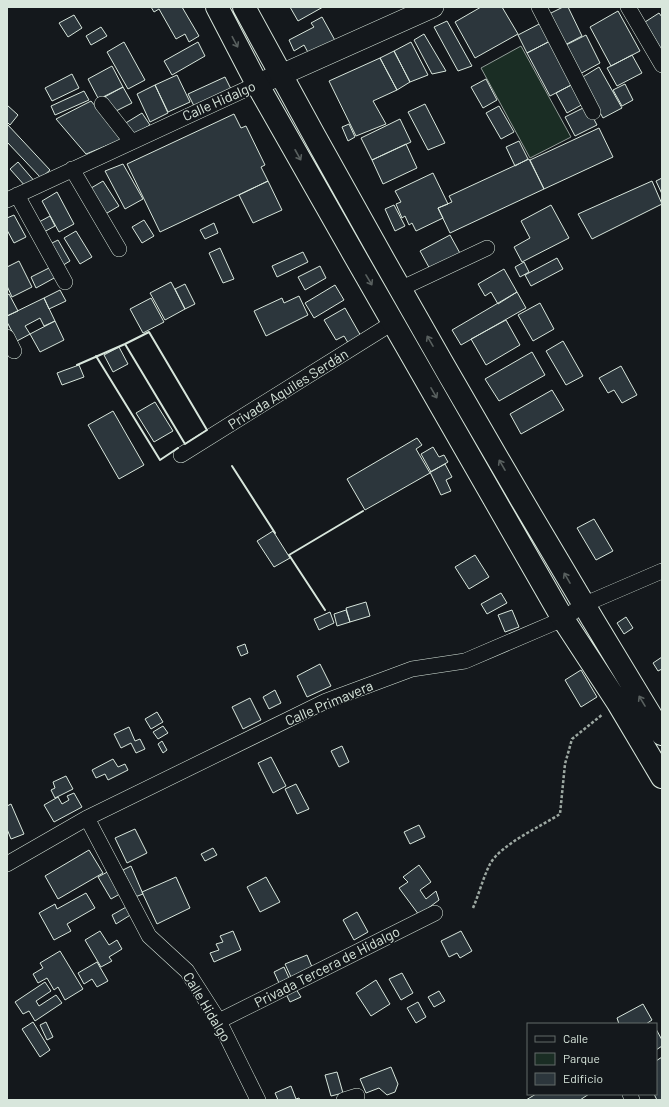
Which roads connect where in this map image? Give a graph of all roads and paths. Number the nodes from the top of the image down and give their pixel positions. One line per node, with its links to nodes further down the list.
1 (217, 7): 8 (main road, one-way to 8)
2 (244, 7): 7 (main road)
3 (433, 7): 7 (street, Calle Hidalgo)
4 (538, 7): 10 (street)
5 (628, 7): 6 (street)
6 (662, 65)
7 (281, 75): 8 (street, Calle Hidalgo); 14 (main road)
8 (257, 84): 11 (street, Calle Hidalgo); 17 (main road, one-way to 17)
9 (102, 104): 11 (street)
10 (593, 112)
11 (131, 141): 12 (street, Calle Hidalgo)
12 (72, 169): 13 (street, Calle Hidalgo); 16 (street)
13 (12, 197): 18 (street)
14 (374, 242): 17 (street); 19 (main road)
15 (487, 248): 19 (street)
16 (119, 249)
17 (352, 251): 20 (main road, one-way to 20)
18 (65, 282)
19 (400, 289): 25 (main road, one-way to 19)
20 (394, 322): 23 (street, Privada Aquiles Serdán); 26 (main road, one-way to 26)
21 (7, 337): 22 (street)
22 (14, 351)
23 (181, 455)
24 (662, 571): 25 (street, Calle Primavera)
25 (583, 605): 26 (street, Calle Primavera); 28 (main road, one-way to 25)
26 (563, 619): 27 (main road); 30 (street, Calle Primavera)
27 (618, 703): 29 (main road); 32 (path)
28 (662, 734)
29 (662, 777)
30 (87, 818): 31 (street, Calle Primavera); 34 (street, Calle Hidalgo)
31 (7, 864)
32 (473, 908)
33 (435, 913): 34 (street, Privada Tercera de Hidalgo)
34 (219, 1021): 35 (street, Calle Hidalgo)
35 (258, 1100)

